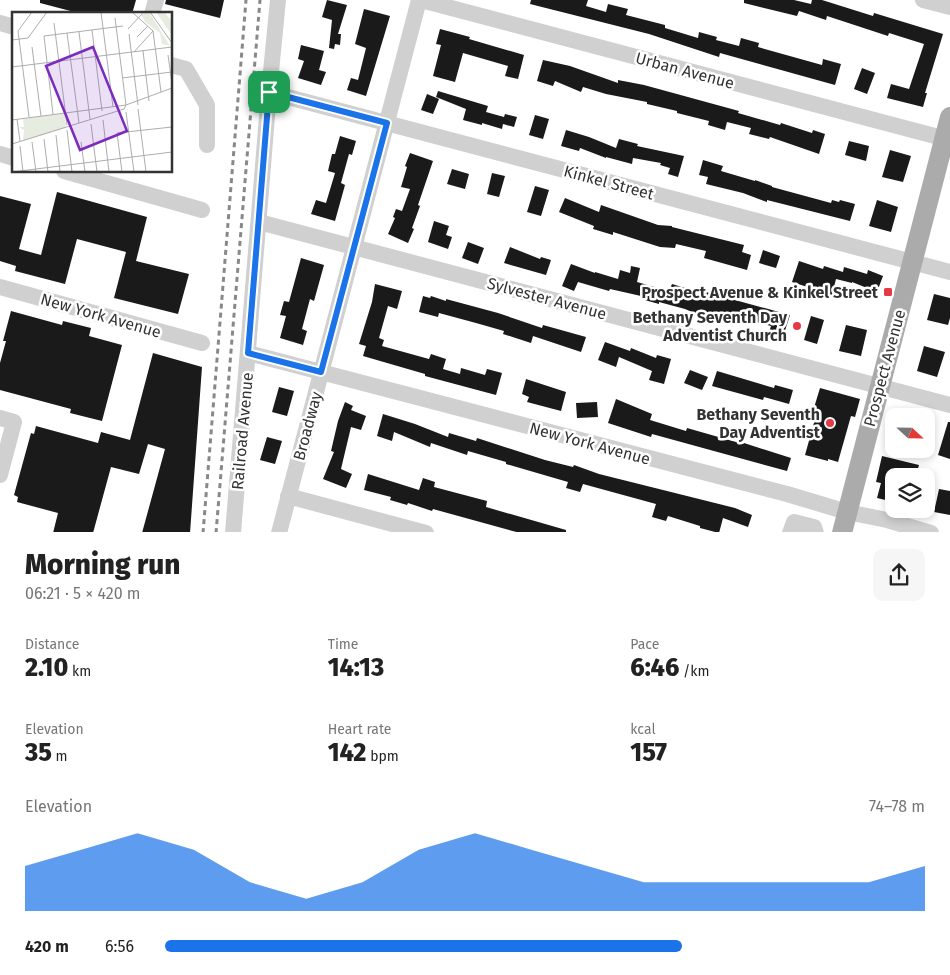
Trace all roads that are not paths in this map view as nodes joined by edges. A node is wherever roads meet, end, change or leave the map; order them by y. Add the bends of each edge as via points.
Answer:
1 (278, 0) edge
2 (420, 0) edge
3 (923, 0) edge
4 (950, 7) edge
5 (172, 65) edge
6 (269, 92) junction
7 (950, 117) edge
8 (387, 123) junction
9 (947, 139) edge
10 (207, 145) dead end
11 (68, 172) edge
12 (202, 210) dead end
13 (259, 222) junction
14 (354, 247) junction
15 (912, 262) junction
16 (950, 272) edge
17 (0, 287) edge
18 (202, 343) dead end
19 (248, 353) junction
20 (321, 372) junction
21 (880, 387) junction
22 (950, 406) edge
23 (7, 420) edge
24 (0, 475) edge
25 (288, 496) junction
26 (847, 512) junction
27 (233, 532) edge
28 (279, 532) edge
29 (426, 532) edge
30 (790, 532) edge
31 (816, 532) edge
32 (842, 532) edge
33 (931, 532) edge

1 - 6 street, Railroad Avenue
2 - 8 street, Broadway
2 - 9 street, Urban Avenue
3 - 4 street
5 - 10 street via 186,69 207,105
6 - 8 street, Kinkel Street
6 - 13 street, Railroad Avenue
7 - 9 main road, Prospect Avenue
8 - 14 street, Broadway
8 - 15 street, Kinkel Street
9 - 15 main road, Prospect Avenue
11 - 12 street
13 - 14 street, Sylvester Avenue
13 - 19 street, Railroad Avenue
14 - 20 street, Broadway
14 - 21 street, Sylvester Avenue
15 - 16 street, Kinkel Street
15 - 21 main road, Prospect Avenue
17 - 18 street, New York Avenue
19 - 20 street, New York Avenue
19 - 27 street, Railroad Avenue
20 - 25 street, Broadway
20 - 26 street, New York Avenue
21 - 22 street, Sylvester Avenue
21 - 26 main road, Prospect Avenue
23 - 24 street
25 - 28 street, Broadway
25 - 29 street
26 - 32 main road, Prospect Avenue
26 - 33 street, New York Avenue
30 - 31 street via 794,522 814,527

